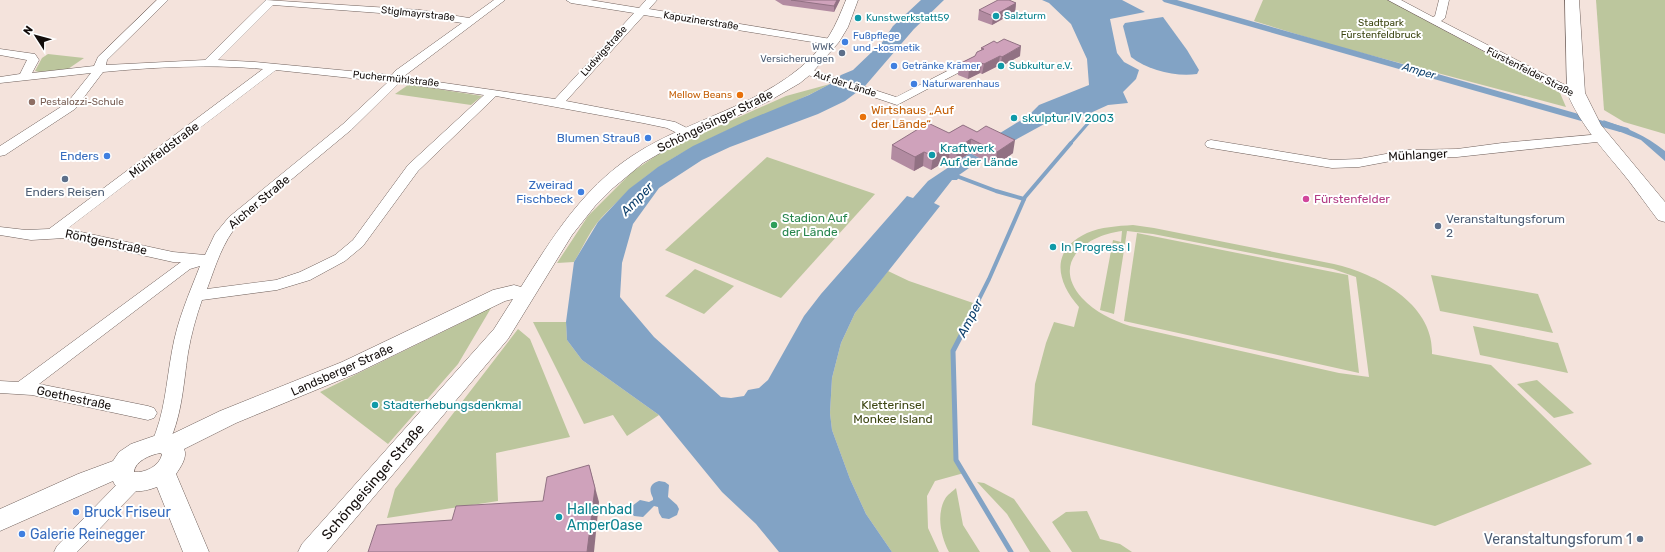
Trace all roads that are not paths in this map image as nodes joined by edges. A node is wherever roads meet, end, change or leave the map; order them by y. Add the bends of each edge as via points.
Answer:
1 (163, 0) edge
2 (500, 0) edge
3 (571, 0) edge
4 (652, 0) edge
5 (852, 0) edge
6 (1393, 0) edge
7 (1444, 0) edge
8 (1572, 0) edge
9 (272, 1) edge
10 (640, 12) junction
11 (1431, 20) junction
12 (470, 21) junction
13 (831, 42) junction
14 (0, 52) edge
15 (208, 63) junction
16 (969, 63) edge
17 (273, 67) junction
18 (99, 69) junction
19 (806, 71) junction
20 (24, 78) junction
21 (396, 78) junction
22 (0, 80) edge
23 (493, 92) junction
24 (1576, 93) junction
25 (558, 103) junction
26 (1593, 127) junction
27 (687, 133) junction
28 (1211, 144) dead end
29 (0, 152) edge
30 (1665, 216) edge
31 (0, 231) edge
32 (54, 232) junction
33 (564, 232) junction
34 (212, 258) junction
35 (514, 292) junction
36 (197, 295) junction
37 (465, 375) junction
38 (23, 387) junction
39 (2, 388) edge
40 (148, 414) dead end
41 (165, 445) junction
42 (163, 472) junction
43 (127, 475) junction
44 (0, 520) edge
45 (64, 552) edge
46 (196, 552) edge
47 (311, 552) edge

1 - 18 street via 102,59
2 - 12 street, Aicher Straße
3 - 10 street, Kapuzinerstraße
4 - 10 street, Ludwigstraße
5 - 13 street, Schöngeisinger Straße via 841,27
6 - 11 street, Fürstenfelder Straße
7 - 11 street via 1440,18
8 - 24 main road
9 - 12 street, Stiglmayrstraße via 426,13
9 - 15 street
10 - 13 street, Kapuzinerstraße
10 - 25 street, Ludwigstraße
11 - 24 street, Fürstenfelder Straße via 1567,91
12 - 21 street, Aicher Straße
13 - 19 street, Schöngeisinger Straße
14 - 20 street via 31,56 33,60
15 - 17 street, Puchermühlstraße
15 - 18 street, Puchermühlstraße
16 - 19 street, Auf der Lände via 897,102
17 - 21 street, Puchermühlstraße
17 - 32 street, Mühlfeldstraße
18 - 20 street, Puchermühlstraße
18 - 29 street via 71,106
19 - 27 street, Schöngeisinger Straße via 782,89
20 - 22 street, Puchermühlstraße
21 - 23 street, Puchermühlstraße
21 - 34 street, Aicher Straße via 371,106 329,144 234,220 222,234
23 - 25 street, Puchermühlstraße
23 - 36 street via 413,168 358,243 340,258 305,276 277,286
24 - 26 main road, Fürstenfelder Straße
25 - 27 street, Puchermühlstraße via 671,125
26 - 28 street, Mühlanger via 1510,146 1457,153 1407,154 1358,163 1332,164
26 - 30 main road, Fürstenfelder Straße
27 - 33 street, Schöngeisinger Straße via 650,152 607,184
31 - 32 street, Röntgenstraße via 26,235 46,235
32 - 34 street, Röntgenstraße via 179,258
33 - 35 street, Schöngeisinger Straße via 529,270
33 - 37 street, Schöngeisinger Straße via 501,334
34 - 36 street, Aicher Straße
34 - 38 street via 185,266
35 - 37 street, Schöngeisinger Straße
35 - 41 street, Landsberger Straße via 500,295 328,377
36 - 41 street, Aicher Straße via 179,354 173,411
37 - 47 street, Schöngeisinger Straße
38 - 39 street, Goethestraße
38 - 40 street, Goethestraße
41 - 42 street via 173,449 174,456
41 - 43 street, Landsberger Straße via 146,447 137,452 126,462
42 - 43 street via 149,479
42 - 46 street
43 - 44 street via 86,481
43 - 45 street

